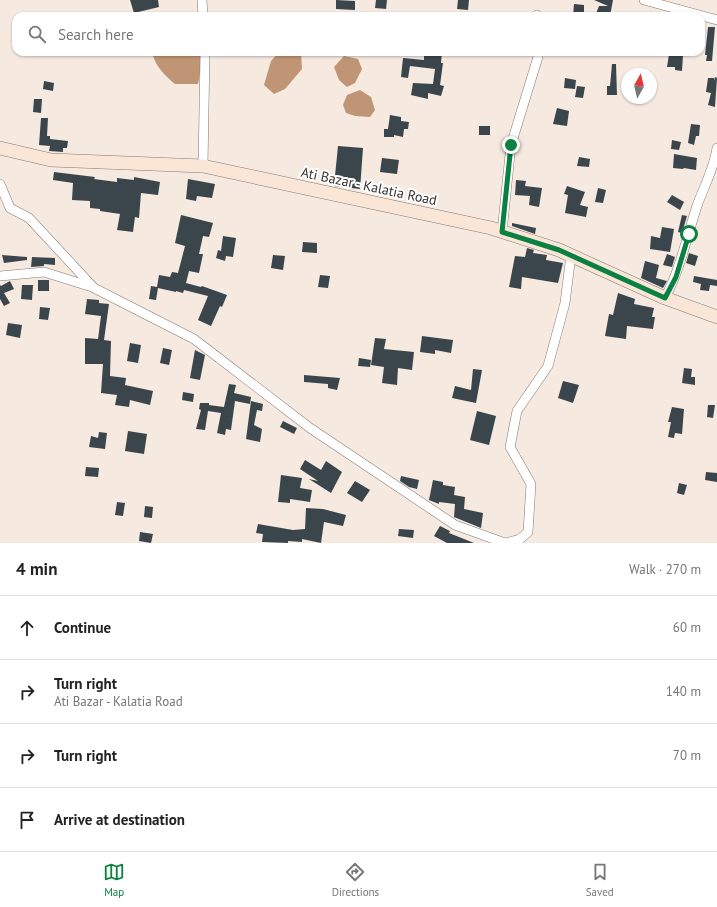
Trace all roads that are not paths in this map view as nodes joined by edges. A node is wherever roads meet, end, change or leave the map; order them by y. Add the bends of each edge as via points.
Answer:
1 (202, 0) edge
2 (644, 0) edge
3 (203, 12) edge
4 (688, 12) edge
5 (705, 17) edge
6 (717, 20) edge
7 (204, 56) edge
8 (538, 56) edge
9 (0, 148) edge
10 (717, 148) edge
11 (203, 166) junction
12 (0, 184) edge
13 (502, 232) junction
14 (571, 256) junction
15 (0, 276) edge
16 (94, 288) junction
17 (665, 298) junction
18 (717, 317) edge
19 (506, 543) edge

1 - 3 street
2 - 4 street
5 - 6 street
7 - 11 street
8 - 13 street via 511,145
9 - 11 main road, Ati Bazar - Kalatia Road via 51,160
10 - 17 street via 715,161 698,204 676,277
11 - 13 main road, Ati Bazar - Kalatia Road
12 - 16 street via 10,208 29,218
13 - 14 main road, Ati Bazar - Kalatia Road
14 - 17 main road, Ati Bazar - Kalatia Road
14 - 19 street via 565,303 548,366 517,411 510,447 531,484 528,532 520,539
15 - 16 street via 44,272
16 - 19 street via 194,339 310,428 455,525
17 - 18 main road, Ati Bazar - Kalatia Road

